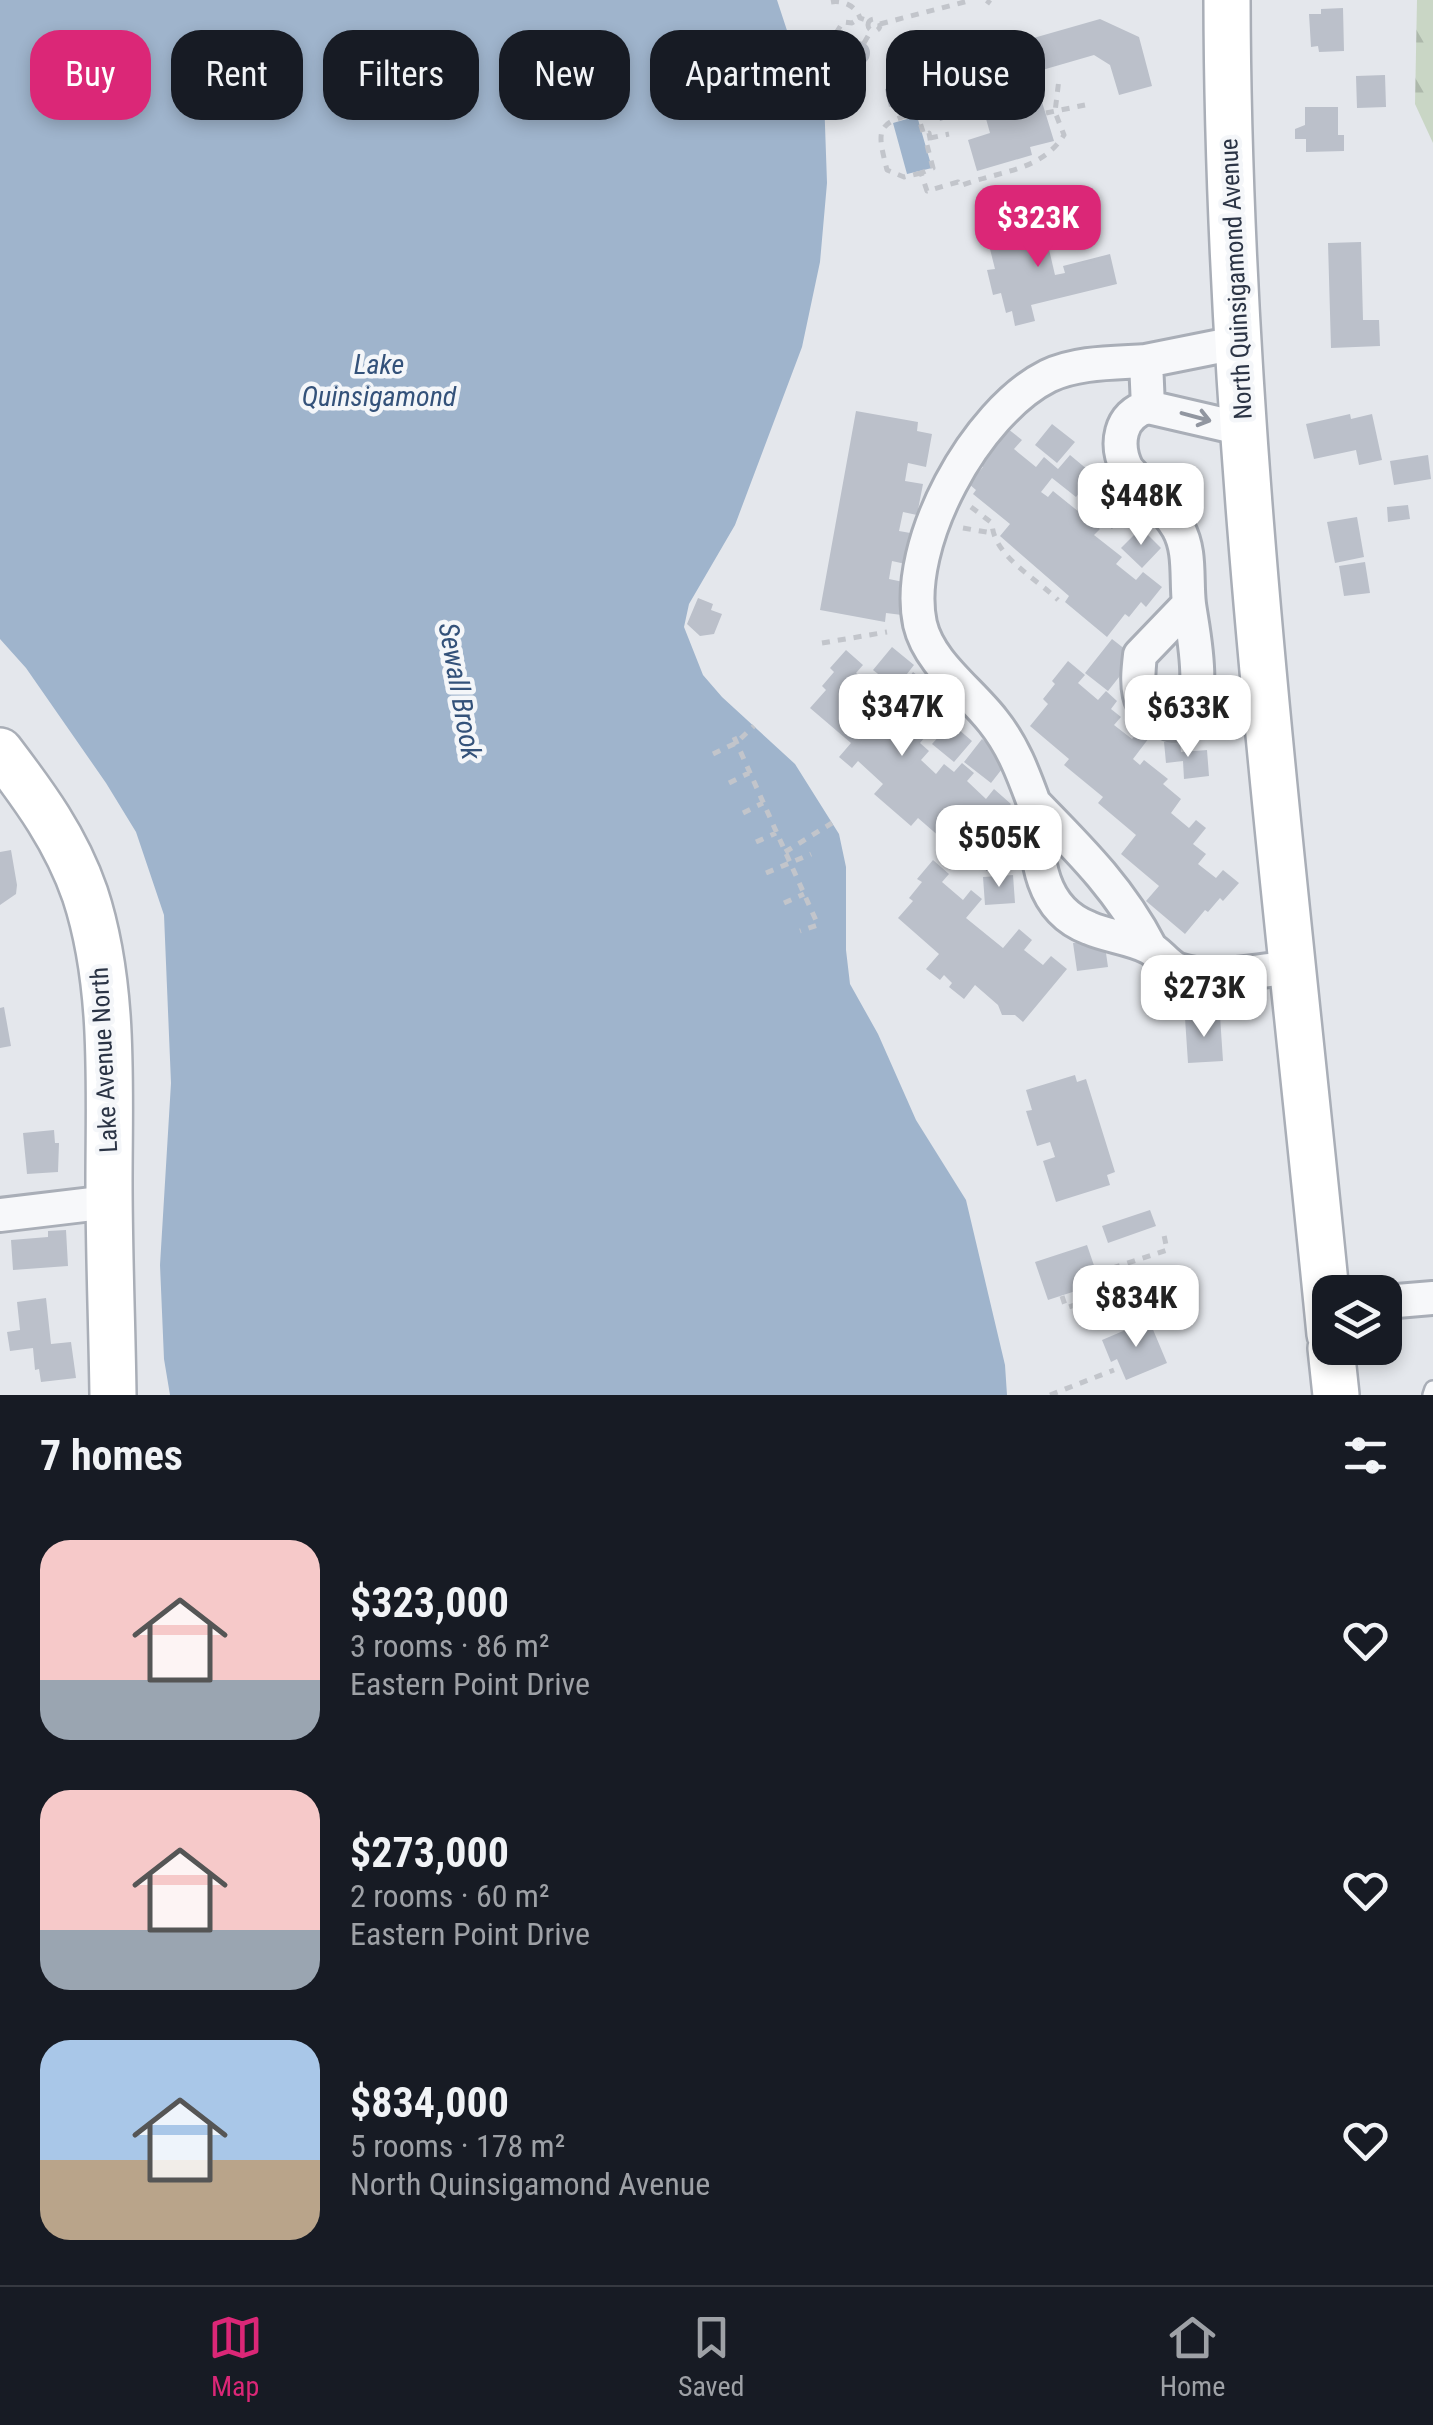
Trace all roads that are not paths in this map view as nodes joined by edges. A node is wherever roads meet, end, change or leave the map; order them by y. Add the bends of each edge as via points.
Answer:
1 (1227, 0) edge
2 (1236, 343) junction
3 (1146, 362) junction
4 (1148, 407) junction
5 (1243, 429) junction
6 (1189, 604) dead end
7 (0, 751) edge
8 (1034, 803) junction
9 (1150, 947) junction
10 (1294, 967) junction
11 (109, 1202) junction
12 (0, 1215) edge
13 (1325, 1275) edge
14 (1433, 1298) edge
15 (1402, 1301) edge
16 (1333, 1365) edge
17 (113, 1395) edge
18 (1336, 1395) edge

1 - 2 main road, North Quinsigamond Avenue
2 - 3 street
2 - 5 main road, North Quinsigamond Avenue
3 - 4 street
3 - 8 street via 1078,366 1024,393 956,474 922,560 920,624 930,650 1001,732
4 -> 5 street
4 - 6 street via 1124,426 1122,458 1179,528
5 - 10 main road, North Quinsigamond Avenue
7 - 11 main road, Lake Avenue North via 57,829 94,927 107,1040
8 - 9 street via 1131,910
8 - 9 street via 1037,857 1058,909 1075,923
9 - 10 street via 1190,972
10 - 13 main road, North Quinsigamond Avenue
11 - 12 street
11 - 17 main road, Lake Avenue North
14 - 15 street
16 - 18 main road, North Quinsigamond Avenue

